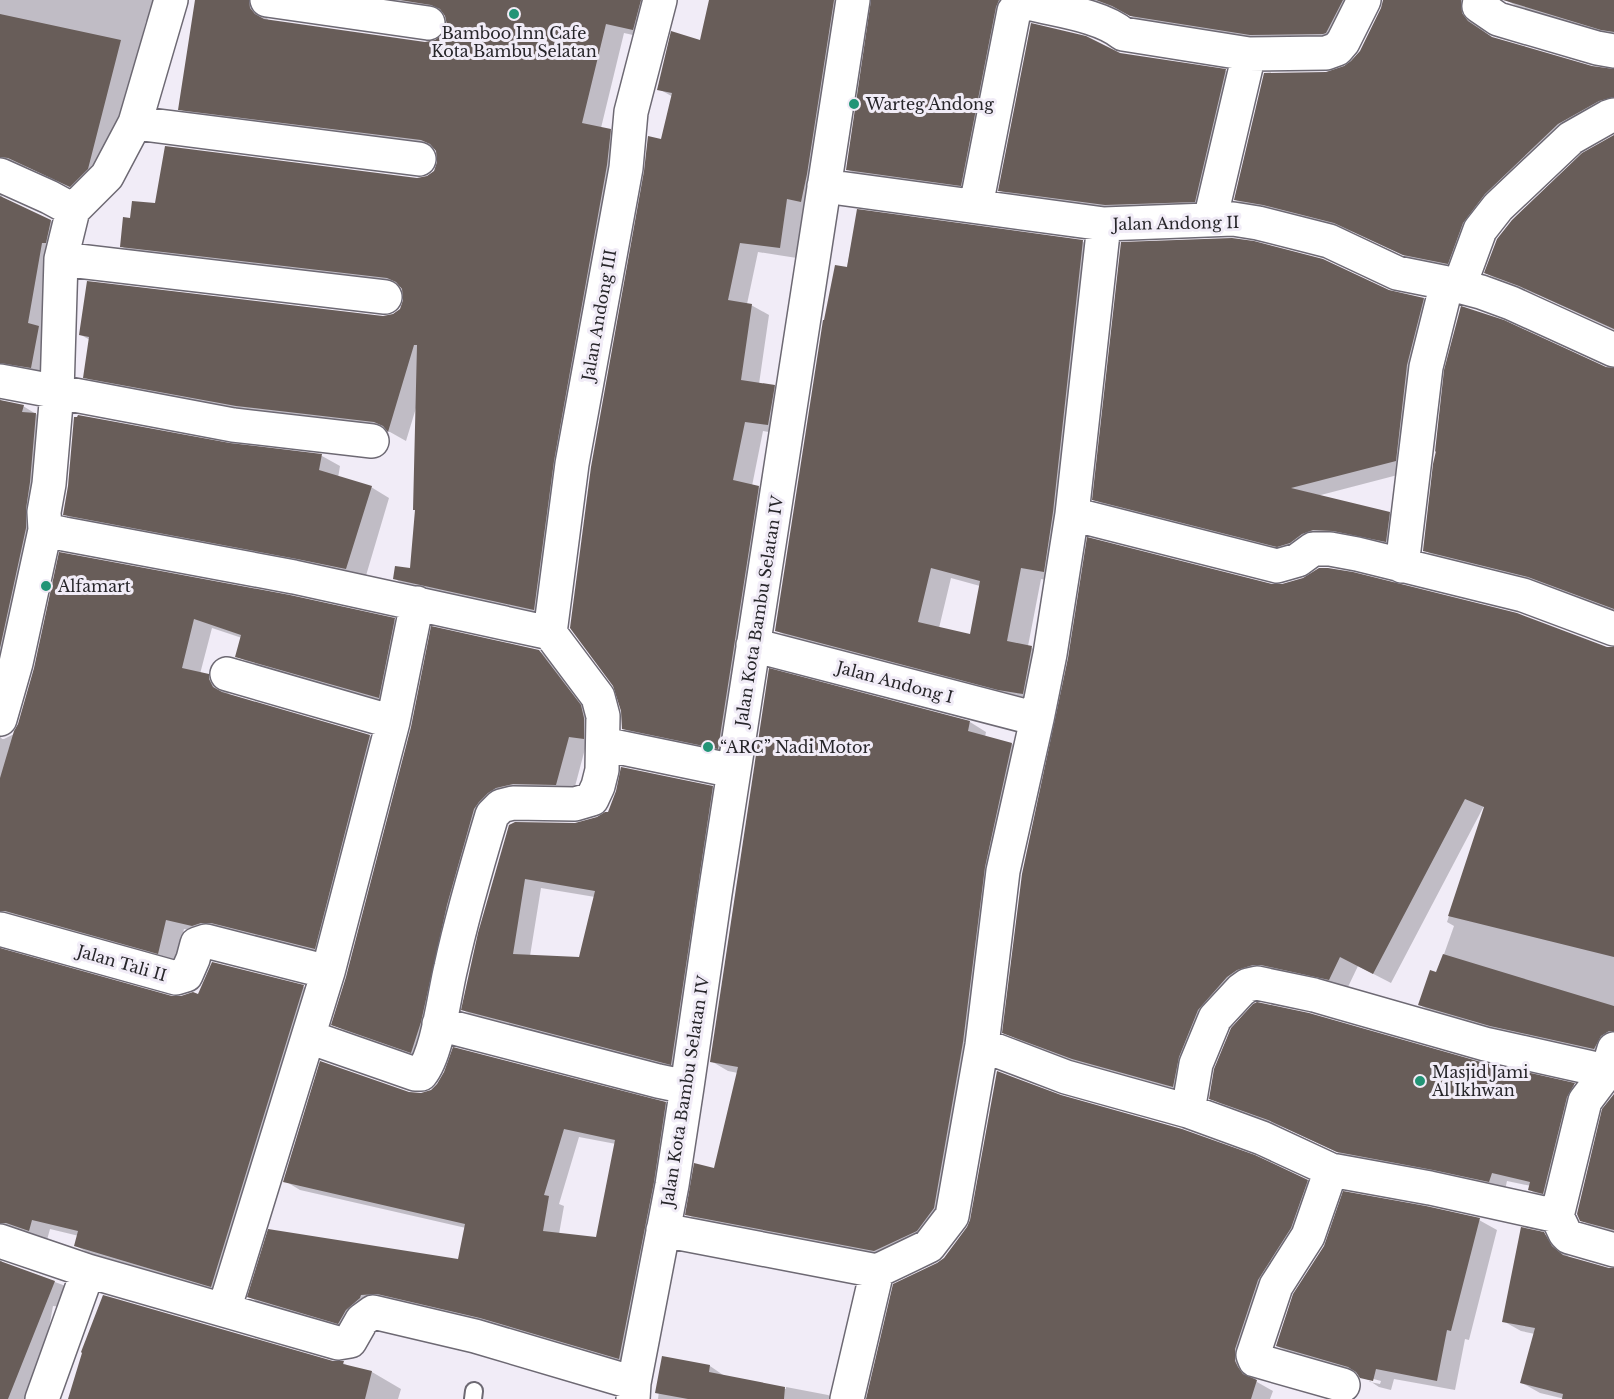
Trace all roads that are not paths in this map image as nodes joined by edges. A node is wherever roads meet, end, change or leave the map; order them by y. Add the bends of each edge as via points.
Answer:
1 (171, 0) edge
2 (267, 0) edge
3 (660, 0) edge
4 (854, 0) edge
5 (1364, 0) edge
6 (1480, 0) edge
7 (428, 23) dead end
8 (1614, 51) edge
9 (1249, 54) junction
10 (1614, 116) edge
11 (135, 123) junction
12 (419, 159) dead end
13 (0, 175) edge
14 (824, 186) junction
15 (976, 206) junction
16 (73, 210) junction
17 (1210, 220) junction
18 (1104, 224) junction
19 (61, 259) junction
20 (1453, 285) junction
21 (385, 297) dead end
22 (1614, 350) edge
23 (0, 381) edge
24 (57, 392) junction
25 (372, 441) dead end
26 (1072, 514) junction
27 (51, 530) junction
28 (1402, 566) junction
29 (417, 603) junction
30 (1614, 628) edge
31 (550, 633) junction
32 (753, 645) junction
33 (227, 674) dead end
34 (0, 719) edge
35 (1037, 719) junction
36 (393, 722) junction
37 (603, 744) junction
38 (734, 771) junction
39 (0, 929) edge
40 (328, 972) junction
41 (439, 1024) junction
42 (309, 1037) junction
43 (982, 1045) junction
44 (1612, 1064) edge
45 (687, 1087) junction
46 (1188, 1111) junction
47 (1331, 1170) junction
48 (1557, 1216) junction
49 (663, 1230) junction
50 (0, 1241) edge
51 (1614, 1250) edge
52 (88, 1271) junction
53 (876, 1271) junction
54 (224, 1310) junction
55 (1343, 1385) dead end
56 (634, 1391) edge
57 (42, 1399) edge
58 (847, 1399) edge

1 - 11 street
2 - 7 street
3 - 31 street, Jalan Andong III via 631,112 626,168 572,464
4 - 14 street, Jalan Kota Bambu Selatan IV
5 - 9 street via 1337,49 1326,53
6 - 8 street via 1479,6 1498,19
9 - 15 street via 1123,34 1101,21 1021,4 1014,12
9 - 17 street
10 - 20 street via 1571,138 1498,207 1480,230
11 - 12 street
11 - 16 street via 107,177
13 - 16 street
14 - 15 street, Jalan Andong II
14 - 32 street, Jalan Kota Bambu Selatan IV
15 - 18 street, Jalan Andong II
16 - 19 street
17 - 18 street, Jalan Andong II
17 - 20 street, Jalan Andong II via 1233,219 1329,241 1397,273
18 - 26 street
19 - 21 street
19 - 24 street
20 - 22 street, Jalan Andong II via 1511,303
20 - 28 street via 1426,366
23 - 24 street
24 - 25 street via 233,425
24 - 27 street via 44,512
26 - 28 street via 1277,566 1298,561 1313,549 1330,549
26 - 35 street
27 - 29 street
27 - 34 street
28 - 30 street via 1522,594
29 - 31 street
29 - 36 street
31 - 37 street via 598,696
32 - 35 street, Jalan Andong I
32 - 38 street, Jalan Kota Bambu Selatan IV
33 - 36 street
35 - 43 street via 1003,871
36 - 40 street
37 - 38 street
37 - 41 street via 602,770 592,799 575,804 513,804 501,806 492,815 467,899
38 - 45 street, Jalan Kota Bambu Selatan IV
39 - 40 street, Jalan Tali II via 176,978 186,975 197,944 206,940
40 - 42 street
41 - 42 street via 428,1066 421,1074
41 - 45 street
42 - 54 street
43 - 46 street via 1066,1077
43 - 53 street via 952,1216 929,1246
44 - 46 street via 1485,1044 1314,995 1257,983 1241,990 1215,1018 1196,1064
44 - 48 street via 1585,1101
45 - 49 street, Jalan Kota Bambu Selatan IV
46 - 47 street via 1262,1138
47 - 48 street
47 - 55 street via 1308,1236 1276,1286 1253,1355 1255,1360
48 - 51 street via 1569,1237
49 - 53 street
49 - 56 street, Jalan Kota Bambu Selatan IV
50 - 52 street
52 - 54 street
52 - 57 street
53 - 58 street
54 - 56 street via 338,1343 350,1341 362,1320 373,1312 475,1336

